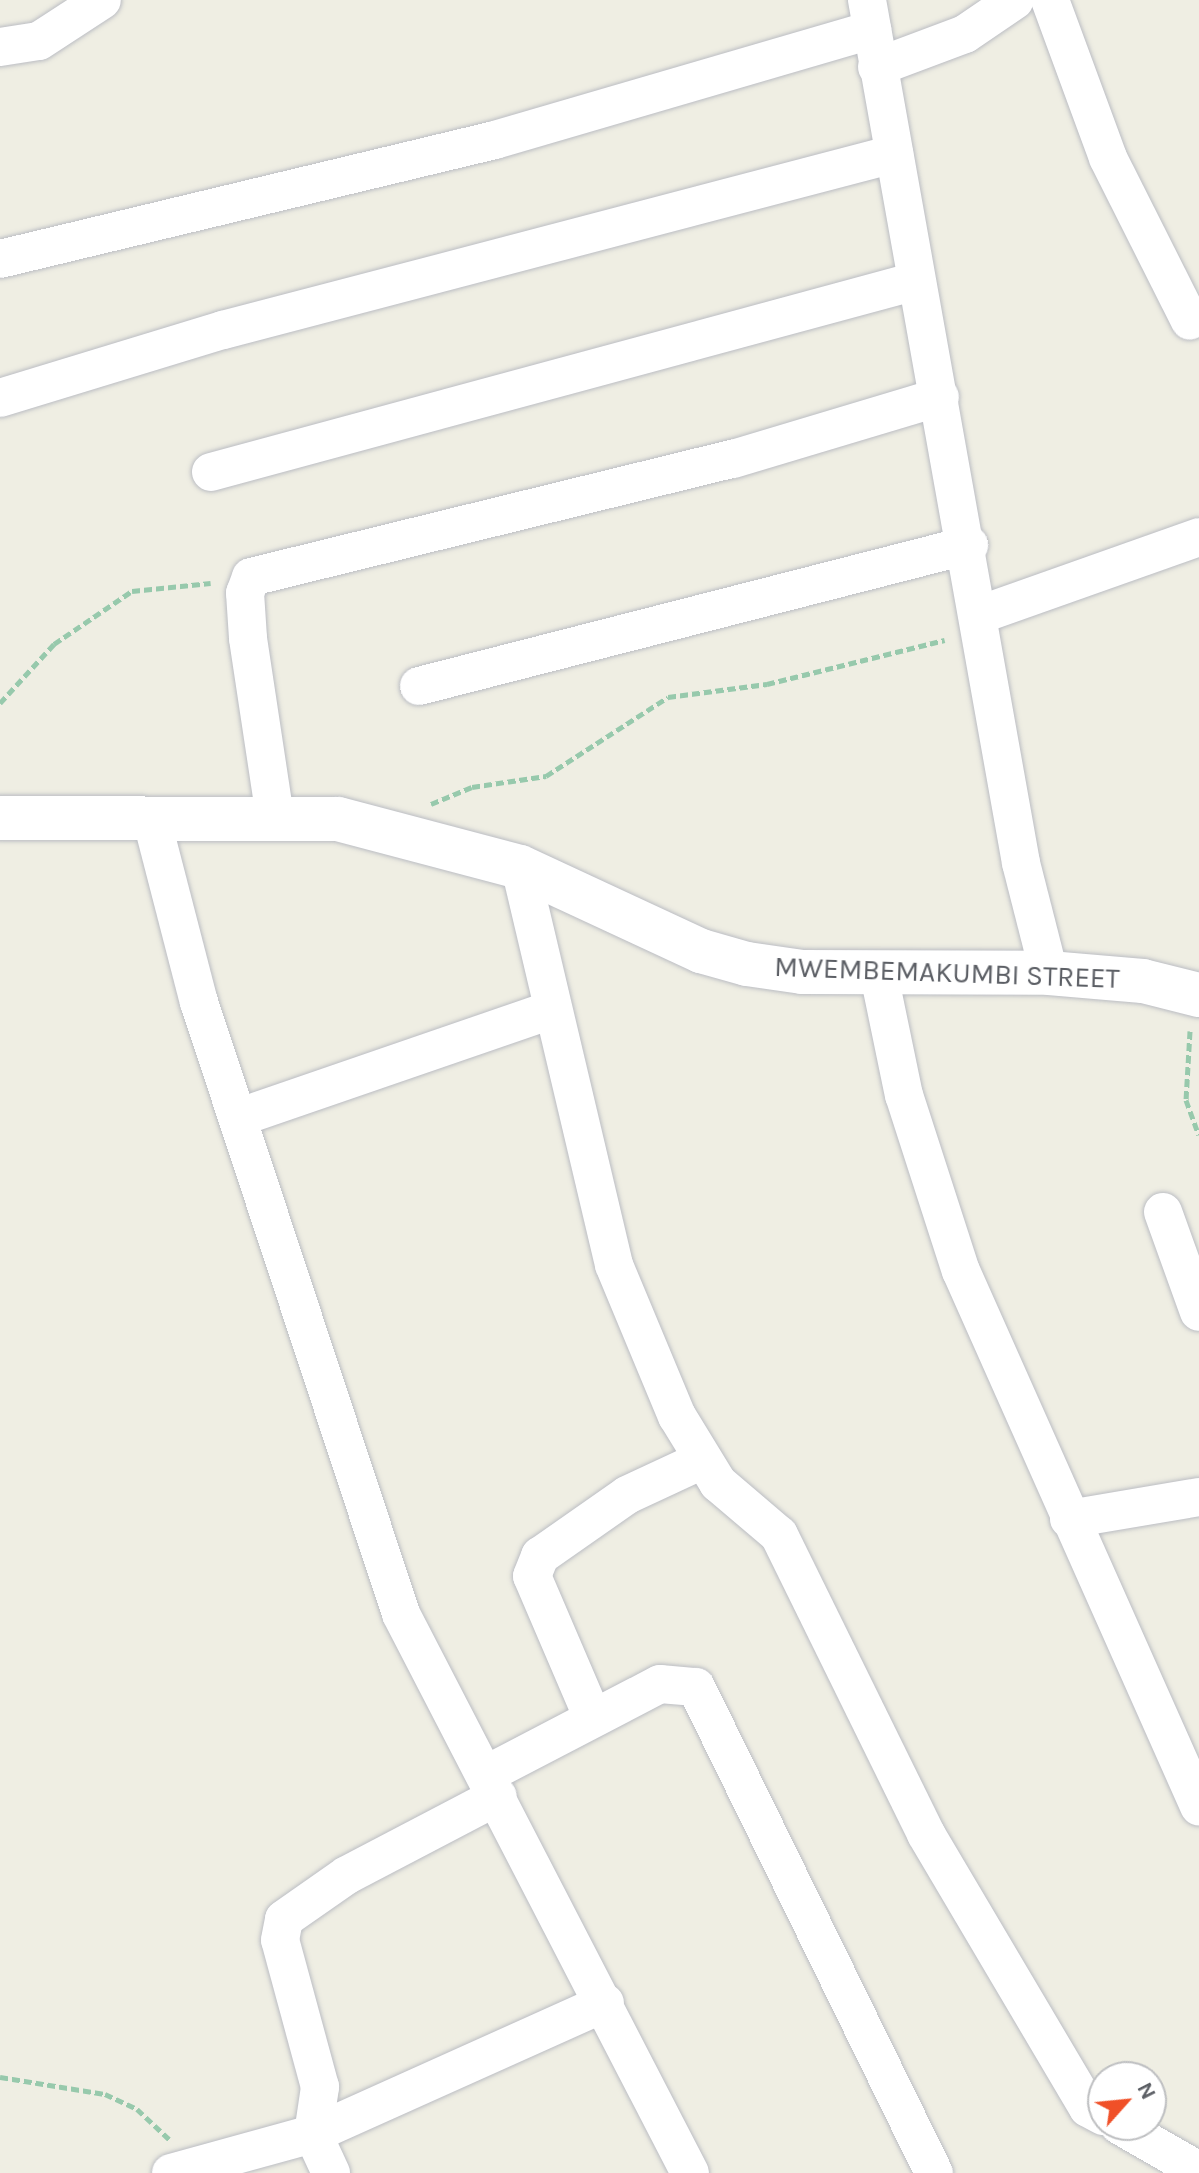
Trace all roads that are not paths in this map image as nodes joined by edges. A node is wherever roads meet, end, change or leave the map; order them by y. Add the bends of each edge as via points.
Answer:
1 (102, 0) edge
2 (1015, 0) edge
3 (1050, 0) edge
4 (870, 15) edge
5 (0, 47) edge
6 (877, 67) junction
7 (894, 154) junction
8 (0, 259) edge
9 (916, 281) junction
10 (1190, 321) dead end
11 (940, 397) junction
12 (0, 398) edge
13 (211, 472) dead end
14 (1199, 537) edge
15 (969, 545) junction
16 (981, 624) junction
17 (419, 686) dead end
18 (151, 817) junction
19 (275, 817) junction
20 (0, 818) edge
21 (520, 867) junction
22 (878, 970) junction
23 (1049, 973) junction
24 (1197, 995) edge
25 (551, 1010) junction
26 (240, 1117) junction
27 (1163, 1212) dead end
28 (1199, 1312) edge
29 (702, 1460) junction
30 (1199, 1497) edge
31 (1069, 1519) junction
32 (592, 1716) junction
33 (493, 1785) junction
34 (1199, 1806) edge
35 (605, 2003) junction
36 (1087, 2106) edge
37 (313, 2134) junction
38 (1147, 2141) edge
39 (187, 2170) edge
40 (1199, 2171) edge
41 (331, 2173) edge
42 (690, 2173) edge
43 (934, 2173) edge

1 - 5 street via 53,35
2 - 6 street via 965,34
3 - 10 street via 1108,158
4 - 6 street
4 - 8 street via 495,140
6 - 7 street
7 - 9 street
7 - 12 street via 291,312
9 - 11 street
9 - 13 street
11 - 15 street
11 - 19 street via 733,459 251,577 245,593 248,638
14 - 16 street
15 - 16 street
15 - 17 street
16 - 23 street via 1021,863
18 - 19 street, MWEMBEMAKUMBI STREET
18 - 20 street, MWEMBEMAKUMBI STREET
18 - 26 street via 199,1002
19 - 21 street, MWEMBEMAKUMBI STREET via 420,835
21 - 22 street, MWEMBEMAKUMBI STREET via 701,951 802,972
21 - 25 street
22 - 23 street, MWEMBEMAKUMBI STREET
22 - 31 street via 927,1179
23 - 24 street, MWEMBEMAKUMBI STREET
25 - 26 street
25 - 29 street via 614,1265
26 - 33 street via 369,1532 401,1614
27 - 28 street
29 - 32 street via 627,1495 540,1556 532,1576
29 - 36 street via 779,1535 926,1834
30 - 31 street
31 - 34 street
32 - 33 street
32 - 43 street via 660,1684 696,1687
33 - 35 street
33 - 37 street via 284,1919 280,1940 320,2087
35 - 37 street
35 - 42 street
37 - 39 street
37 - 41 street
38 - 40 street

